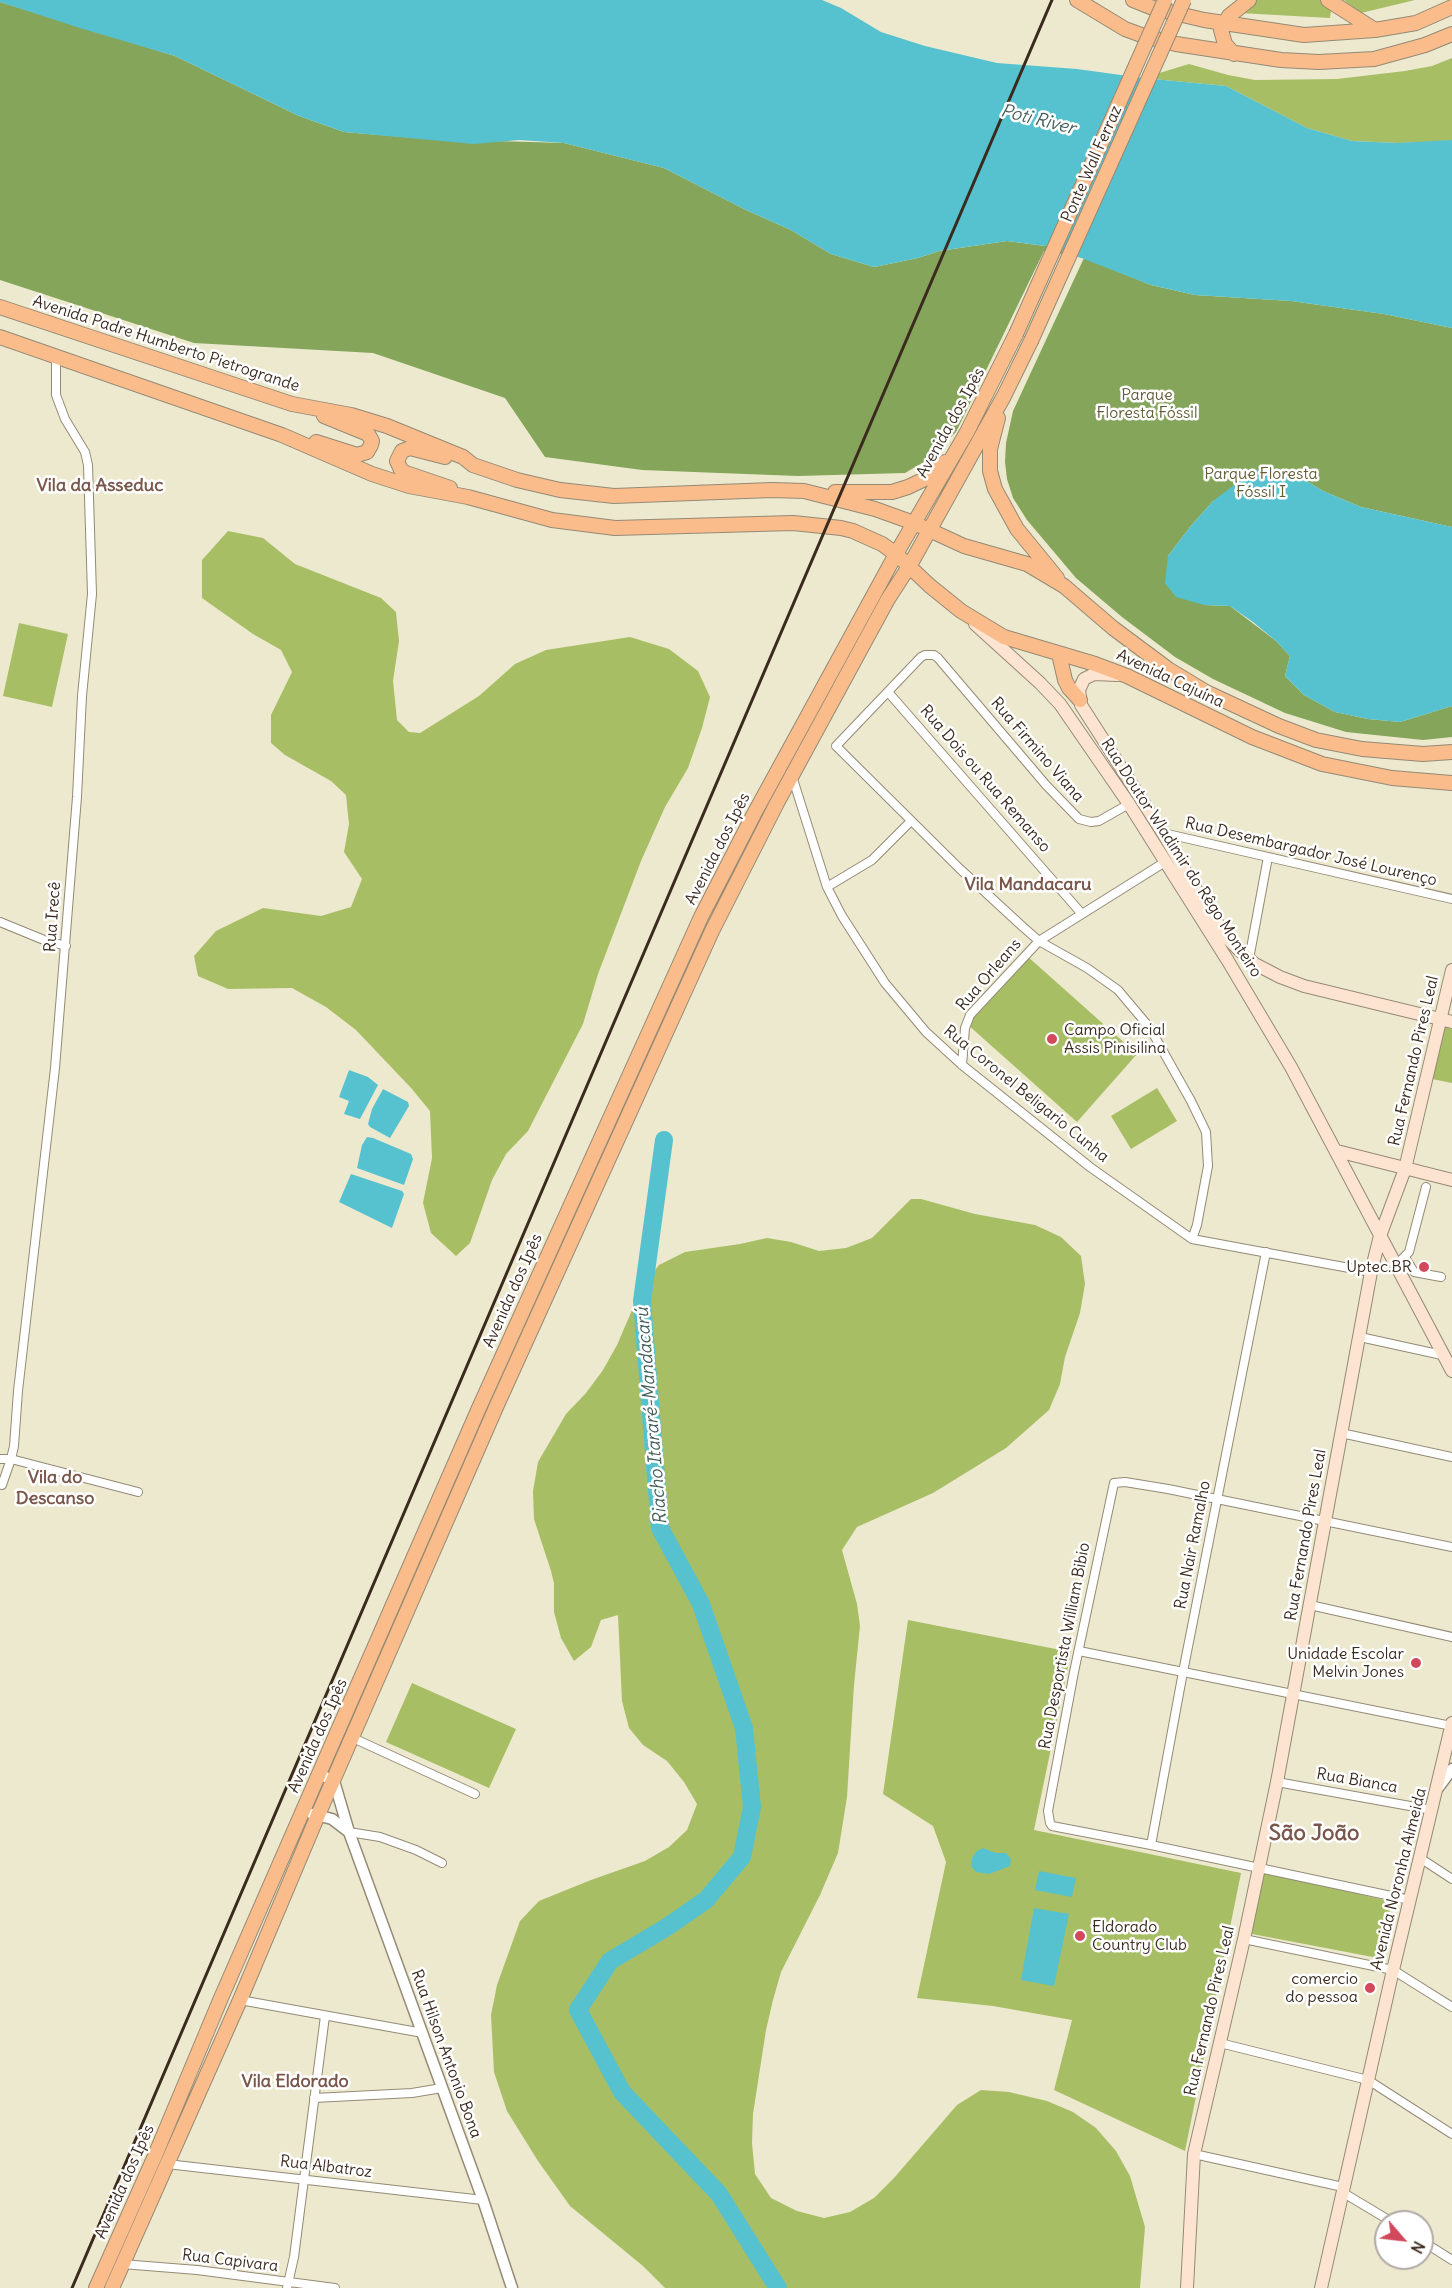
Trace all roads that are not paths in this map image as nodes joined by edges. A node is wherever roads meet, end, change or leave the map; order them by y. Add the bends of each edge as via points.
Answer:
1 (1077, 0) edge
2 (1133, 0) edge
3 (1164, 0) edge
4 (1184, 0) edge
5 (1249, 0) edge
6 (1328, 0) edge
7 (1452, 7) edge
8 (1223, 23) junction
9 (1375, 30) junction
10 (1452, 34) edge
11 (1234, 54) junction
12 (0, 306) edge
13 (1016, 334) joint
14 (0, 337) edge
15 (1031, 341) joint
16 (57, 356) junction
17 (1004, 396) junction
18 (292, 404) junction
19 (282, 435) junction
20 (954, 455) junction
21 (473, 465) junction
22 (804, 491) junction
23 (468, 497) junction
24 (914, 523) junction
25 (929, 530) junction
26 (896, 554) junction
27 (910, 565) junction
28 (1064, 586) junction
29 (961, 611) junction
30 (1059, 654) junction
31 (1127, 676) junction
32 (888, 692) junction
33 (1080, 700) junction
34 (1452, 752) edge
35 (792, 776) junction
36 (1452, 783) edge
37 (1128, 795) junction
38 (911, 820) junction
39 (1163, 833) junction
40 (1268, 857) junction
41 (1165, 862) junction
42 (827, 886) junction
43 (1452, 899) edge
44 (1082, 914) junction
45 (0, 922) edge
46 (1039, 941) junction
47 (66, 946) junction
48 (1249, 959) junction
49 (1452, 970) edge
50 (1446, 1021) edge
51 (962, 1065) junction
52 (614, 1108) junction
53 (628, 1113) junction
54 (601, 1136) junction
55 (615, 1143) junction
56 (1337, 1151) junction
57 (1405, 1169) junction
58 (1452, 1180) edge
59 (1426, 1187) dead end
60 (1380, 1236) junction
61 (1192, 1239) junction
62 (1266, 1252) junction
63 (1405, 1257) junction
64 (1395, 1266) junction
65 (1371, 1272) junction
66 (1441, 1277) dead end
67 (1360, 1337) junction
68 (1442, 1355) junction
69 (500, 1362) junction
70 (514, 1368) junction
71 (1452, 1371) edge
72 (484, 1396) junction
73 (497, 1405) junction
74 (1341, 1433) junction
75 (1452, 1457) edge
76 (0, 1459) edge
77 (11, 1460) junction
78 (2, 1485) dead end
79 (138, 1492) dead end
80 (1217, 1499) junction
81 (1324, 1522) junction
82 (1452, 1547) edge
83 (1310, 1605) junction
84 (1452, 1637) edge
85 (1079, 1651) junction
86 (1183, 1672) junction
87 (1294, 1694) junction
88 (1452, 1725) edge
89 (353, 1738) junction
90 (1452, 1769) edge
91 (319, 1774) junction
92 (334, 1781) junction
93 (1277, 1782) junction
94 (1438, 1788) junction
95 (476, 1794) dead end
96 (304, 1809) junction
97 (1432, 1810) junction
98 (318, 1815) junction
99 (349, 1832) junction
100 (1151, 1845) junction
101 (1420, 1858) junction
102 (442, 1863) dead end
103 (1259, 1868) junction
104 (1452, 1879) edge
105 (1410, 1900) junction
106 (1244, 1939) junction
107 (1393, 1970) junction
108 (240, 2000) junction
109 (1452, 2007) edge
110 (325, 2016) junction
111 (423, 2033) junction
112 (1220, 2043) junction
113 (1368, 2080) junction
114 (442, 2088) junction
115 (314, 2098) junction
116 (1452, 2134) edge
117 (1194, 2154) junction
118 (167, 2164) junction
119 (304, 2180) junction
120 (1343, 2190) junction
121 (483, 2200) junction
122 (1374, 2210) edge
123 (126, 2238) junction
124 (1434, 2249) edge
125 (1452, 2260) edge
126 (122, 2264) junction
127 (288, 2286) edge
128 (96, 2288) edge
129 (112, 2288) edge
130 (335, 2288) edge
131 (512, 2288) edge
132 (1186, 2288) edge
133 (1321, 2288) edge

1 - 11 main road via 1144,36
2 - 8 main road
3 - 13 main road, Ponte Wall Ferraz, bridge
4 - 15 main road, Ponte Wall Ferraz, bridge
5 - 8 main road
6 - 9 main road
7 - 9 main road via 1416,23
8 - 9 main road via 1304,35
8 - 11 main road via 1222,37
10 - 11 main road via 1374,59 1319,62
12 - 18 main road, Avenida Padre Humberto Pietrogrande
13 - 20 main road, Avenida dos Ipês
14 - 16 main road
15 - 17 main road, Avenida dos Ipês
16 - 19 main road
16 - 47 street, Rua Irecê via 56,395 88,465 92,560
17 - 25 main road, Avenida dos Ipês
17 - 28 main road via 990,449 995,489 1017,529
18 - 19 main road via 364,431 371,444 367,452 357,455
18 - 21 main road, Avenida Padre Humberto Pietrogrande via 387,426 463,457
19 - 23 main road via 372,474 409,486
20 - 22 main road via 929,477 892,492
20 - 24 main road, Avenida dos Ipês
21 - 22 main road, Avenida Padre Humberto Pietrogrande via 517,480 592,495
21 - 23 main road via 410,448 402,451 397,460 406,473
22 - 24 main road, Avenida Padre Humberto Pietrogrande
23 - 26 main road via 552,520 615,528 793,523 841,528 866,536
24 - 25 main road, Avenida Cajuína
24 - 26 main road, Avenida dos Ipês
24 - 27 main road
25 - 27 main road, Avenida dos Ipês
25 - 28 main road, Avenida Cajuína via 964,546 1027,564
26 - 27 main road, Avenida Cajuína
26 - 52 main road, Avenida dos Ipês via 724,872
27 - 29 main road, Avenida Cajuína
27 - 35 main road, Avenida dos Ipês
28 - 34 main road, Avenida Cajuína via 1167,669 1260,718 1343,746 1423,754
29 - 30 main road, Avenida Cajuína via 1004,637
29 - 37 main road, Rua Doutor Wladimir do Rêgo Monteiro via 1060,704
30 - 31 main road, Avenida Cajuína
30 - 33 main road via 1065,680
31 - 33 main road via 1089,676 1080,685
31 - 36 main road, Avenida Cajuína via 1252,737 1322,764 1392,778
32 - 37 street, Rua Firmino Viana via 921,657 938,657 1079,819 1099,821
32 - 38 street via 836,746
32 - 44 street, Rua Dois ou Rua Remanso
33 - 37 main road
35 - 42 street, Rua Coronel Beligario Cunha
35 - 53 main road, Avenida dos Ipês via 712,931
37 - 39 main road
37 - 41 main road, Rua Doutor Wladimir do Rêgo Monteiro
38 - 42 street via 872,860
38 - 46 street
39 - 40 street, Rua Desembargador José Lourenço
39 - 48 main road via 1227,938
40 - 43 street, Rua Desembargador José Lourenço
40 - 48 street
41 - 44 street, Rua Orleans
41 - 56 main road, Rua Doutor Wladimir do Rêgo Monteiro via 1228,961
42 - 51 street, Rua Coronel Beligario Cunha via 885,983 926,1032
44 - 46 street, Rua Orleans
45 - 47 street
46 - 51 street, Rua Orleans via 970,1015
46 - 61 street via 1104,980 1128,1000 1150,1028 1201,1118 1208,1144 1208,1166
47 - 77 street, Rua Irecê
48 - 50 main road via 1304,986
49 - 50 main road, Rua Fernando Pires Leal
50 - 57 main road, Rua Fernando Pires Leal
51 - 61 street, Rua Coronel Beligario Cunha via 1090,1167
52 - 53 main road via 620,1114
52 - 54 main road, Avenida dos Ipês
53 - 55 main road, Avenida dos Ipês
54 - 55 main road via 610,1137
54 - 69 main road, Avenida dos Ipês
55 - 70 main road, Avenida dos Ipês
56 - 57 main road
56 - 60 main road, Rua Doutor Wladimir do Rêgo Monteiro
57 - 58 main road
57 - 60 main road, Rua Fernando Pires Leal
59 - 63 street
60 - 64 main road, Rua Doutor Wladimir do Rêgo Monteiro
60 - 65 main road, Rua Fernando Pires Leal
61 - 62 street
62 - 65 street
62 - 80 street, Rua Nair Ramalho
63 - 64 street
63 - 66 street via 1414,1272
64 - 68 main road, Rua Doutor Wladimir do Rêgo Monteiro
65 - 67 main road, Rua Fernando Pires Leal
67 - 68 street
67 - 74 main road, Rua Fernando Pires Leal
68 - 71 main road, Rua Doutor Wladimir do Rêgo Monteiro
69 - 70 main road via 507,1369
69 - 72 main road, Avenida dos Ipês
70 - 73 main road, Avenida dos Ipês
72 - 73 main road via 494,1393
72 - 91 main road, Avenida dos Ipês
73 - 89 main road, Avenida dos Ipês
74 - 75 street
74 - 81 main road, Rua Fernando Pires Leal
76 - 77 street
77 - 78 street, Rua Irecê
77 - 79 street
80 - 81 street
80 - 85 street, Rua Desportista William Bibio via 1117,1481
80 - 86 street, Rua Nair Ramalho
81 - 82 street
81 - 83 main road, Rua Fernando Pires Leal
83 - 84 street
83 - 87 main road, Rua Fernando Pires Leal
85 - 86 street
85 - 100 street, Rua Desportista William Bibio via 1051,1793 1048,1815 1052,1826
86 - 87 street
86 - 100 street, Rua Nair Ramalho
87 - 88 street
87 - 93 main road, Rua Fernando Pires Leal
88 - 94 main road, Avenida Noronha Almeida
89 - 92 main road, Avenida dos Ipês
89 - 95 street
90 - 94 street
91 - 92 street
91 - 96 main road, Avenida dos Ipês
92 - 98 main road, Avenida dos Ipês
92 - 99 street, Rua Hilson Antonio Bona
93 - 97 street, Rua Bianca
93 - 103 main road, Rua Fernando Pires Leal
94 - 97 main road, Avenida Noronha Almeida
96 - 98 street
96 - 123 main road, Avenida dos Ipês
97 - 101 main road, Avenida Noronha Almeida
98 - 99 street via 332,1819
98 - 108 main road, Avenida dos Ipês
99 - 102 street via 380,1837
99 - 111 street, Rua Hilson Antonio Bona
100 - 103 street
101 - 104 street
101 - 105 main road, Avenida Noronha Almeida
103 - 105 street
103 - 106 main road, Rua Fernando Pires Leal
105 - 107 main road, Avenida Noronha Almeida
106 - 107 street
106 - 112 main road, Rua Fernando Pires Leal
107 - 109 street
107 - 113 main road, Avenida Noronha Almeida
108 - 110 street
108 - 118 main road, Avenida dos Ipês
110 - 111 street
110 - 115 street
111 - 114 street, Rua Hilson Antonio Bona
112 - 113 street
112 - 117 main road, Rua Fernando Pires Leal
113 - 116 street
113 - 120 main road, Avenida Noronha Almeida
114 - 115 street
114 - 121 street, Rua Hilson Antonio Bona
115 - 119 street
117 - 120 street
117 - 132 main road, Rua Fernando Pires Leal
118 - 119 street, Rua Albatroz
118 - 123 main road, Avenida dos Ipês
119 - 121 street, Rua Albatroz
119 - 127 street
120 - 122 street
120 - 133 main road, Avenida Noronha Almeida
121 - 131 street, Rua Hilson Antonio Bona
123 - 126 main road, Avenida dos Ipês
123 - 128 main road, Avenida dos Ipês
124 - 125 street
126 - 127 street, Rua Capivara via 198,2270
126 - 129 main road, Avenida dos Ipês
127 - 130 street, Rua Capivara

